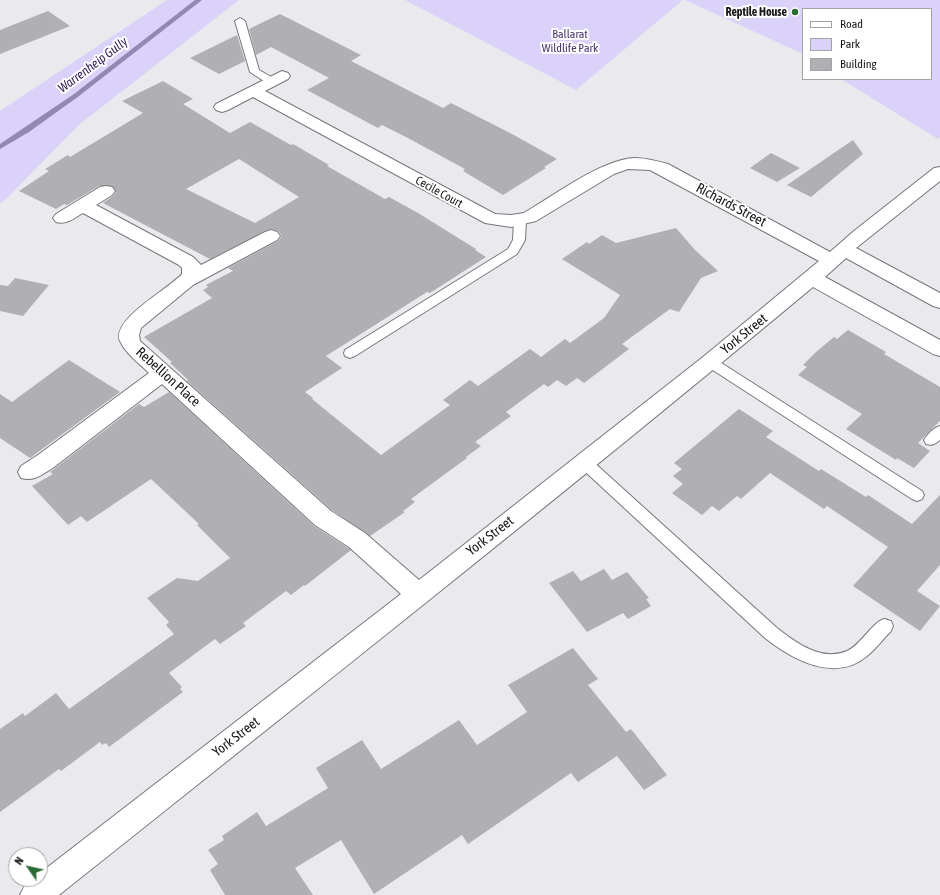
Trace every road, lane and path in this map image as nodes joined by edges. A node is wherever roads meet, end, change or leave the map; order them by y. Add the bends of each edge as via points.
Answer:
1 (240, 21) dead end
2 (277, 78) joint
3 (253, 91) junction
4 (222, 107) dead end
5 (627, 163) joint
6 (940, 172) edge
7 (106, 191) dead end
8 (83, 205) junction
9 (62, 218) dead end
10 (520, 220) junction
11 (271, 236) dead end
12 (837, 254) junction
13 (812, 278) junction
14 (186, 281) junction
15 (940, 301) edge
16 (940, 350) edge
17 (350, 353) dead end
18 (710, 362) junction
19 (163, 373) junction
20 (584, 462) junction
21 (29, 472) dead end
22 (917, 495) dead end
23 (412, 599) junction
24 (885, 626) dead end
25 (35, 895) edge

1 - 2 lane via 255,72
2 - 3 street
3 - 4 street
3 - 10 street, Cecile Court via 483,216 503,221
5 - 10 street, Cecile Court via 603,172 536,214
5 - 12 street, Richards Street via 662,168
6 - 12 street, York Street
7 - 8 street
8 - 9 street
8 - 14 street via 186,261 192,266 192,270
10 - 17 lane via 519,240 514,251
11 - 14 street
12 - 13 street, York Street
12 - 15 street, Richards Street
13 - 16 street
13 - 18 street, York Street
14 - 19 street, Rebellion Place via 140,318 128,332 134,347
18 - 20 street, York Street
18 - 22 lane
19 - 21 street
19 - 23 street, Rebellion Place via 323,518 341,543
20 - 23 street, York Street
20 - 24 lane via 771,633 792,648 814,659 841,661 864,650
23 - 25 street, York Street

